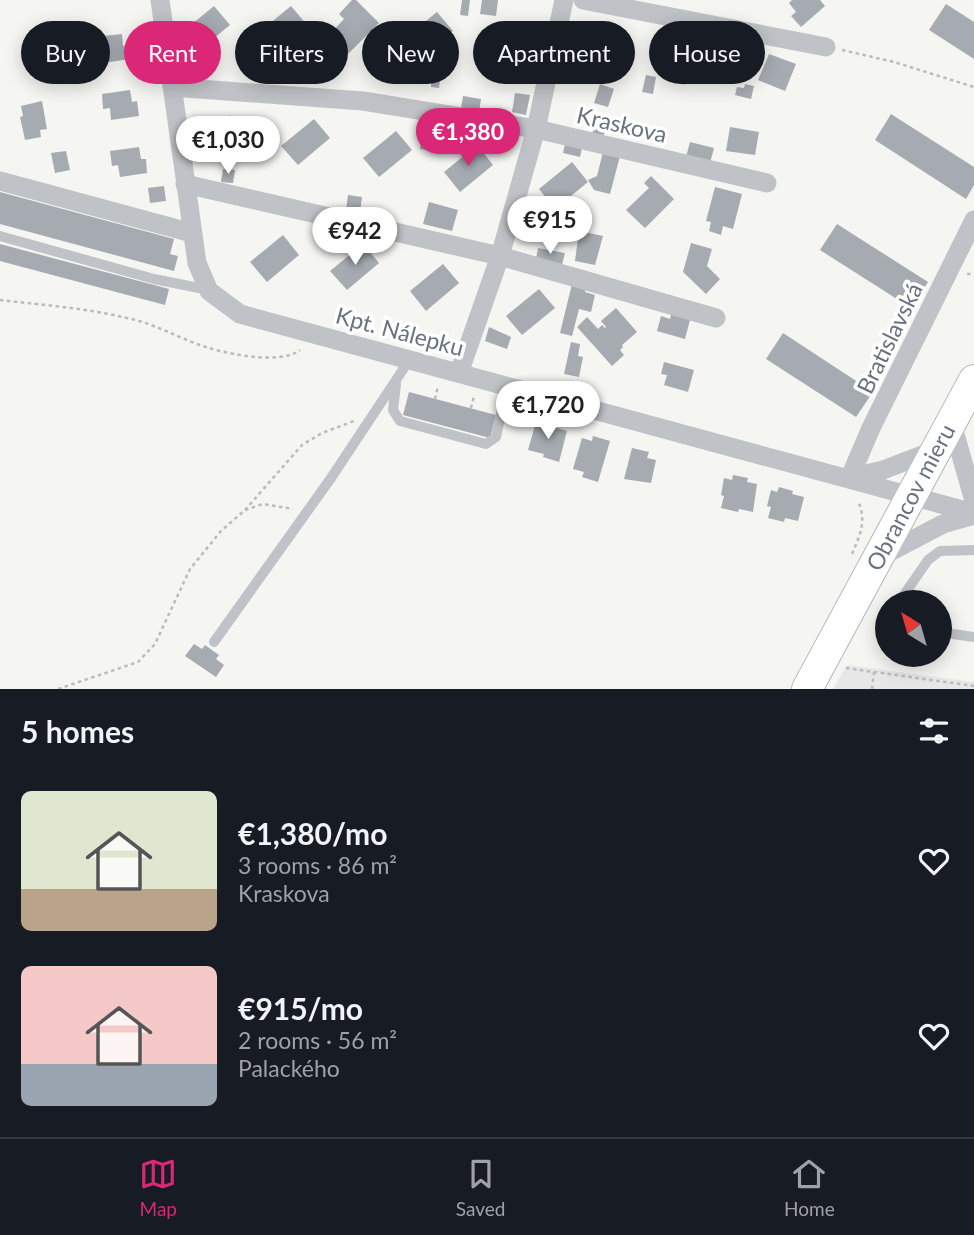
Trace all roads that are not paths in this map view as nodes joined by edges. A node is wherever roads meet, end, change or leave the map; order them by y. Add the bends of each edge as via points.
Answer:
1 (160, 0) edge
2 (564, 0) edge
3 (583, 0) edge
4 (826, 47) road end
5 (172, 87) junction
6 (536, 129) junction
7 (0, 181) edge
8 (767, 183) dead end
9 (185, 184) junction
10 (974, 220) edge
11 (192, 233) junction
12 (0, 236) edge
13 (500, 256) junction
14 (209, 290) junction
15 (716, 318) dead end
16 (411, 359) junction
17 (459, 373) junction
18 (396, 380) junction
19 (974, 380) edge
20 (508, 386) junction
21 (951, 421) junction
22 (935, 450) junction
23 (852, 486) junction
24 (911, 495) junction
25 (974, 501) edge
26 (974, 514) edge
27 (974, 550) edge
28 (862, 561) junction
29 (907, 590) edge
30 (952, 634) edge
31 (974, 637) edge
32 (214, 642) dead end
33 (807, 689) edge

1 - 5 street
2 - 6 street
3 - 4 street
5 - 6 street, Kraskova via 363,101
5 - 9 street
6 - 8 street, Kraskova
6 - 13 street
7 - 11 street
9 - 11 street
9 - 13 street
10 - 23 street, Bratislavská via 866,439
11 - 14 street via 197,263
12 - 14 lane
13 - 15 street
13 - 17 street
14 - 16 street, Kpt. Nálepku via 240,314
16 - 17 street, Kpt. Nálepku
16 - 18 lane
17 - 20 street, Kpt. Nálepku
18 - 20 lane via 393,410 400,421 486,444 496,437
18 - 32 lane
19 - 21 main road, Obrancov mieru
20 - 23 street, Kpt. Nálepku
21 - 22 main road, Obrancov mieru
21 - 25 street
22 - 23 street
22 - 24 main road, Obrancov mieru
23 - 24 street, Kpt. Nálepku
24 - 26 street, Kpt. Nálepku
24 - 28 main road, Obrancov mieru
26 - 28 street
27 - 29 lane via 940,551
28 - 33 main road, Obrancov mieru
30 - 31 lane

